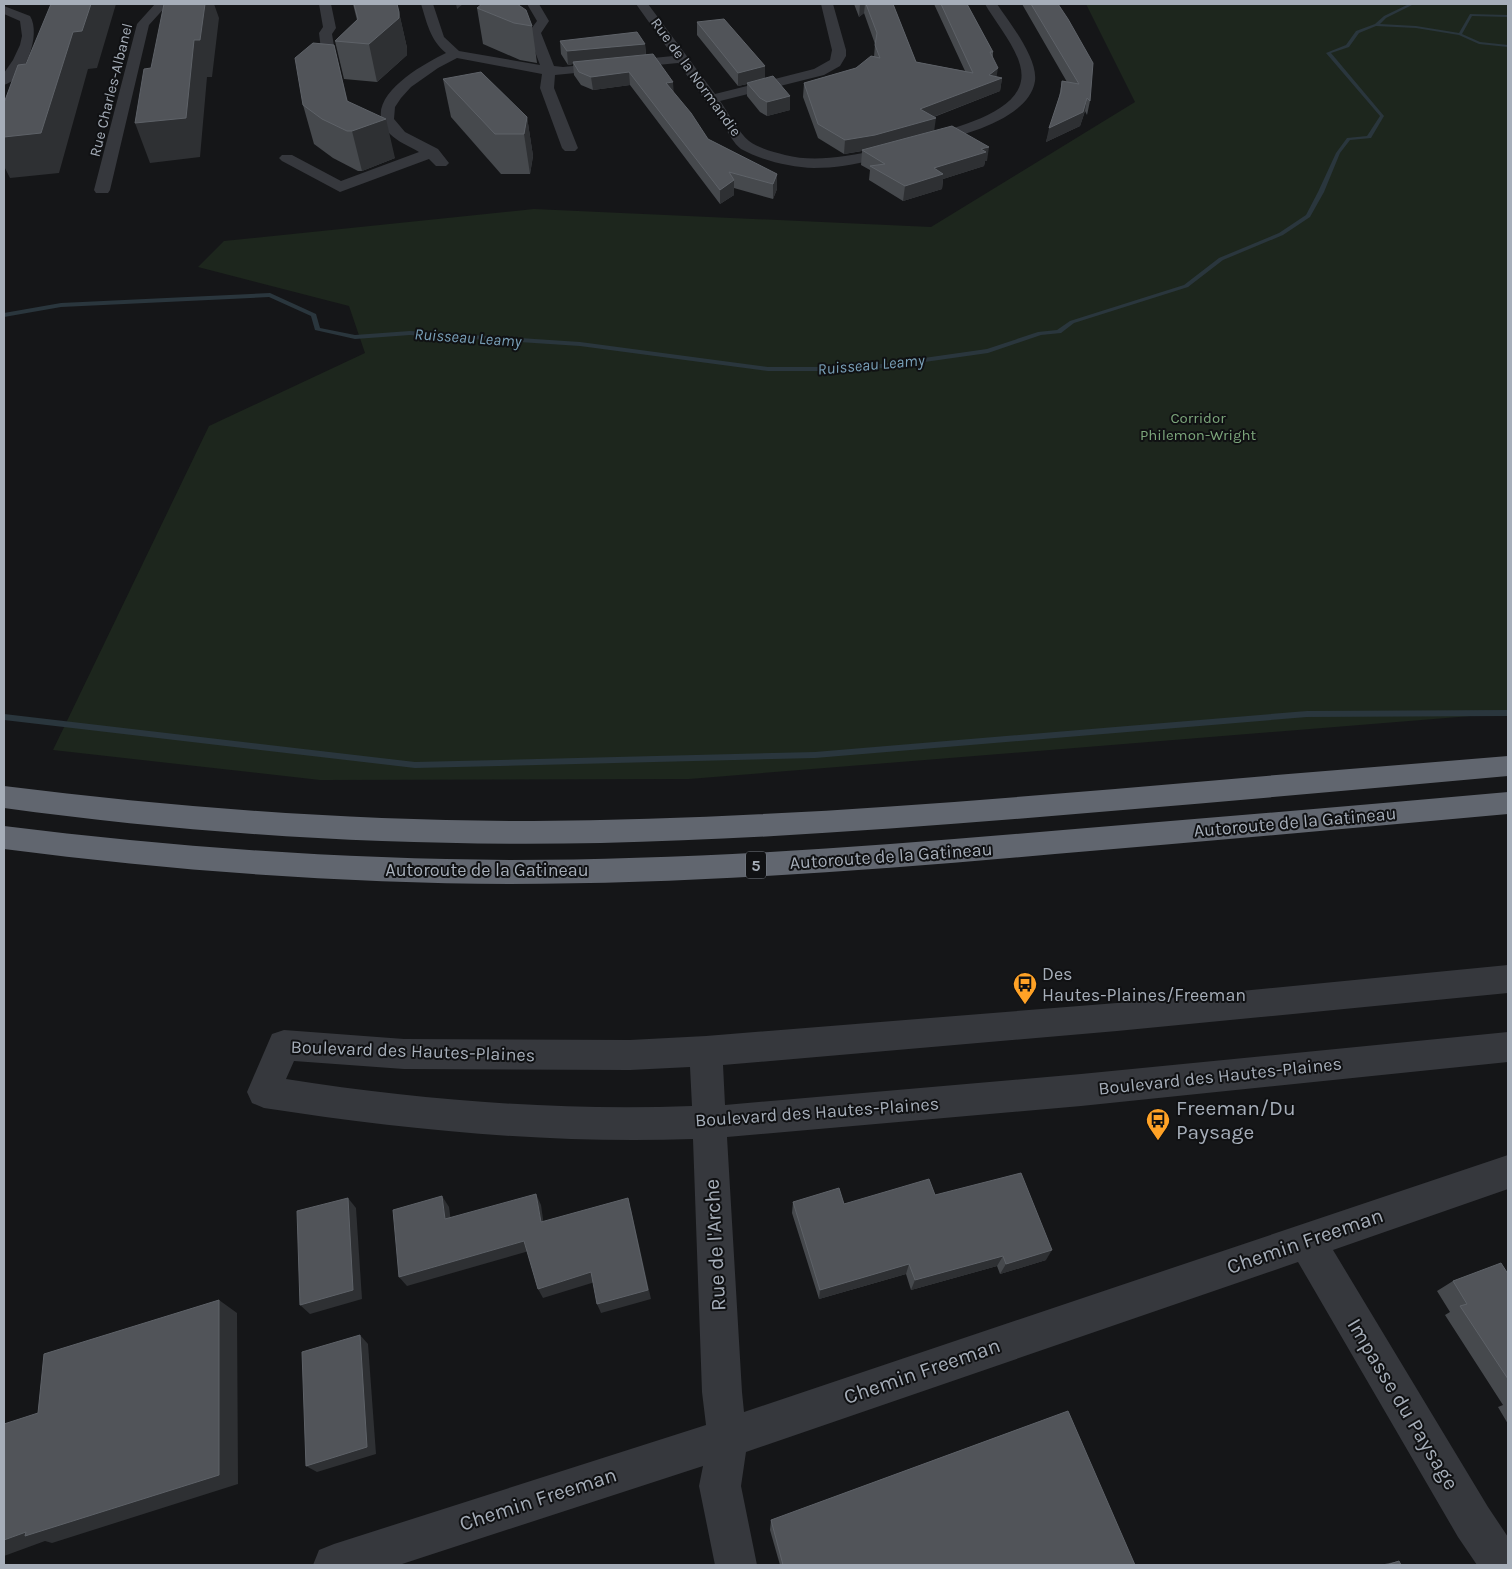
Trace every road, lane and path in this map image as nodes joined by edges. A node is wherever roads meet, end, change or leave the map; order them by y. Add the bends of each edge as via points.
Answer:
1 (162, 4) edge
2 (326, 4) edge
3 (427, 4) edge
4 (533, 4) edge
5 (642, 4) edge
6 (827, 4) edge
7 (991, 4) edge
8 (4, 10) edge
9 (455, 54) junction
10 (329, 58) edge
11 (682, 59) junction
12 (549, 71) junction
13 (4, 81) edge
14 (712, 99) junction
15 (570, 148) dead end
16 (287, 158) dead end
17 (102, 190) dead end
18 (1508, 766) edge
19 (4, 797) edge
20 (1508, 803) edge
21 (4, 838) edge
22 (1508, 979) edge
23 (1508, 1047) edge
24 (706, 1051) junction
25 (709, 1121) junction
26 (1508, 1172) edge
27 (1306, 1240) junction
28 (728, 1438) junction
29 (334, 1565) edge
30 (736, 1565) edge
31 (1502, 1565) edge

1 - 17 street, Rue Charles-Albanel via 142,24
2 - 10 street via 330,28 325,32
3 - 9 street via 438,37
4 - 12 street via 543,21 534,33
5 - 11 street, Rue de la Normandie
6 - 14 street via 839,50 835,63 819,72
7 - 14 street, Rue de la Normandie via 1027,64 1028,80 1026,88 1005,111 965,129 852,161 797,162 765,155 744,144
8 - 13 street via 26,19 28,31 24,53
9 - 12 street
9 - 16 street via 416,75 388,106 387,115 394,130 437,158 340,187
11 - 12 street
11 - 14 street, Rue de la Normandie
12 - 15 street via 547,88
18 - 19 highway, 5 via 897,817 615,831 315,827 162,816
20 - 21 highway, Autoroute de la Gatineau / 5 via 911,855 754,866 626,870 495,872 333,868 159,856
22 - 24 street, Boulevard des Hautes-Plaines via 1107,1018
23 - 25 street, Boulevard des Hautes-Plaines via 1046,1094 782,1118
24 - 25 street, Rue de l'Arche
24 - 25 street, Boulevard des Hautes-Plaines via 620,1055 404,1054 284,1045 264,1092 361,1108 439,1116 620,1124
25 - 28 street, Rue de l'Arche via 722,1392
26 - 27 street, Chemin Freeman
27 - 28 street, Chemin Freeman
27 - 31 street, Impasse du Paysage via 1473,1522
28 - 29 street, Chemin Freeman
28 - 30 street, Rue de l'Arche via 720,1486

